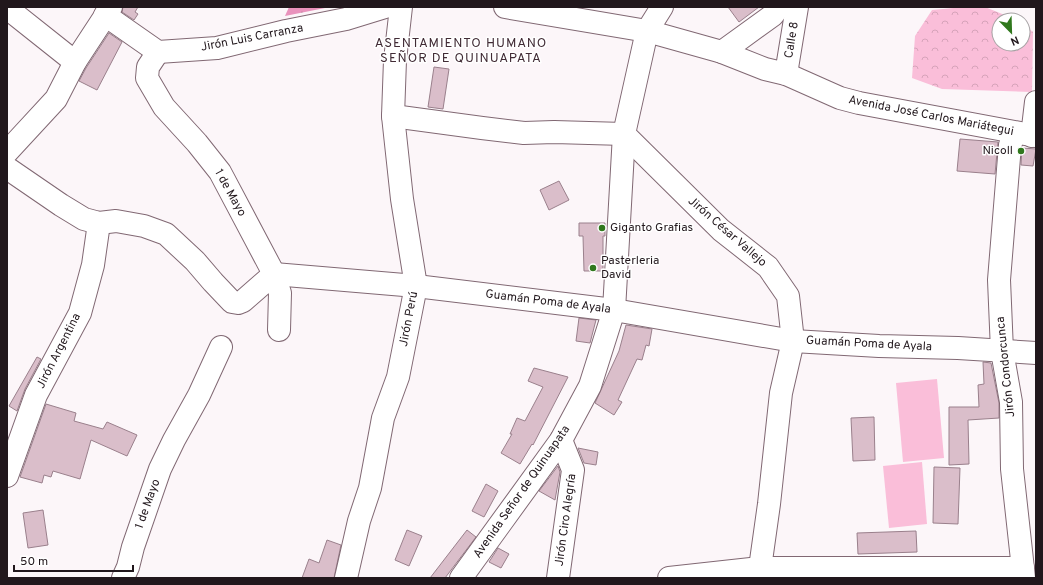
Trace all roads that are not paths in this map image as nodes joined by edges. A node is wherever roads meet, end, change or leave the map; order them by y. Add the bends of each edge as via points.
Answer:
1 (385, 7) edge
2 (401, 7) edge
3 (505, 7) edge
4 (662, 7) edge
5 (779, 7) edge
6 (797, 7) edge
7 (7, 8) edge
8 (108, 11) edge
9 (647, 31) junction
10 (158, 52) junction
11 (722, 52) junction
12 (75, 62) junction
13 (786, 74) junction
14 (1036, 102) edge
15 (393, 116) junction
16 (624, 134) junction
17 (1028, 135) edge
18 (7, 152) edge
19 (7, 168) edge
20 (100, 223) junction
21 (274, 274) junction
22 (416, 286) junction
23 (614, 310) junction
24 (279, 330) dead end
25 (793, 341) junction
26 (221, 347) dead end
27 (1002, 351) junction
28 (1036, 353) edge
29 (561, 440) junction
30 (7, 476) edge
31 (761, 573) edge
32 (1023, 573) edge
33 (123, 578) edge
34 (346, 578) edge
35 (461, 578) edge
36 (558, 578) edge
37 (669, 578) edge

1 - 10 street, Jirón Luis Carranza via 346,19 217,48
2 - 15 street, Jirón Perú via 394,60
3 - 9 street
4 - 9 street, Avenida Señor de Quinuapata
5 - 11 street via 773,15
6 - 13 street, Calle 8
7 - 12 street
8 - 10 street
8 - 12 street
9 - 11 street, Avenida José Carlos Mariátegui
9 - 16 street, Avenida Señor de Quinuapata
10 - 21 street, 1 de Mayo via 148,67 147,78 164,107 220,172
11 - 13 street, Avenida José Carlos Mariátegui via 765,69
12 - 18 street via 56,99
13 - 17 street, Avenida José Carlos Mariátegui via 840,98 859,103
14 - 17 street, Jirón Condorcunca
15 - 16 street via 524,133
15 - 22 street, Jirón Perú via 402,199
16 - 23 street, Avenida Señor de Quinuapata
16 - 25 street, Jirón César Vallejo via 721,230 768,267 788,296
17 - 27 street, Jirón Condorcunca via 1010,145 999,280
19 - 20 street via 84,219
20 - 21 street via 116,221 144,226 166,234 195,261 232,302 243,301
20 - 30 street, Jirón Argentina via 93,265 80,313 36,395
21 - 22 street, Guamán Poma de Ayala
21 - 24 street, 1 de Mayo via 280,293
22 - 23 street, Guamán Poma de Ayala
22 - 34 street, Jirón Perú via 398,377 384,418 370,488 359,521
23 - 25 street, Guamán Poma de Ayala
23 - 29 street, Avenida Señor de Quinuapata via 590,386
25 - 27 street, Guamán Poma de Ayala
25 - 31 street, Jirón César Vallejo via 781,393
26 - 33 street, 1 de Mayo via 160,469
27 - 28 street, Guamán Poma de Ayala
27 - 32 street, Jirón Condorcunca via 1011,402 1012,469
29 - 35 street, Avenida Señor de Quinuapata
29 - 36 street, Jirón Ciro Alegría via 574,470
31 - 32 street
31 - 37 street

